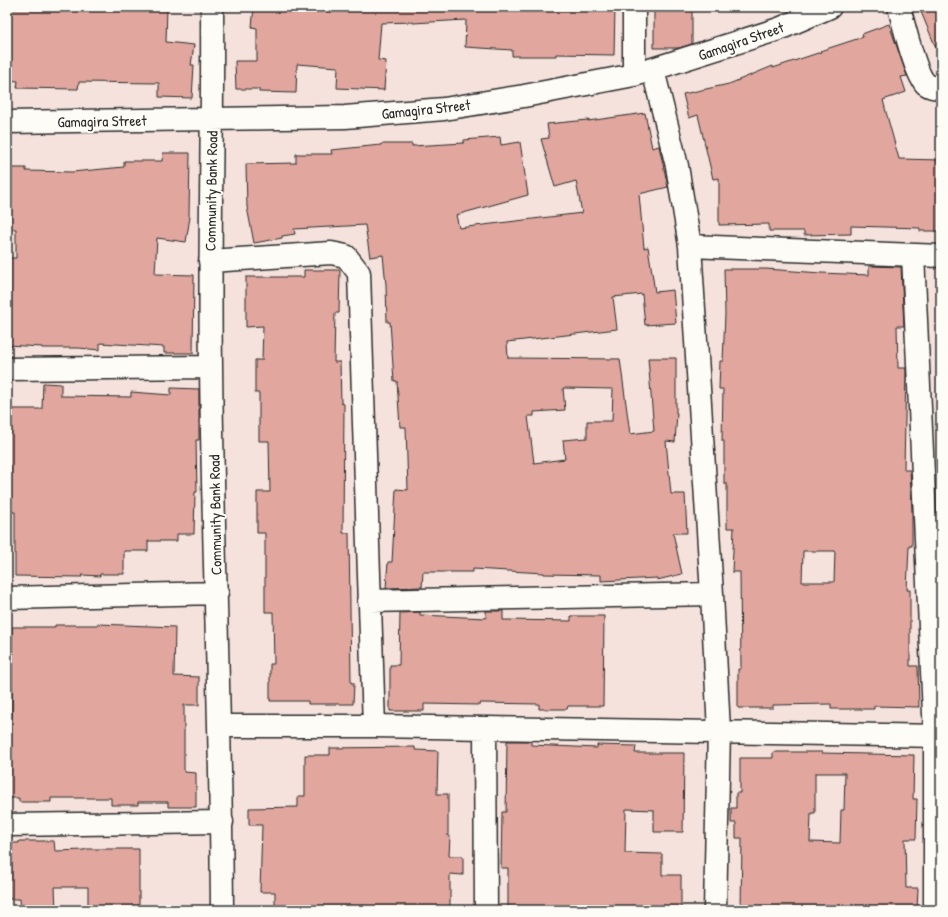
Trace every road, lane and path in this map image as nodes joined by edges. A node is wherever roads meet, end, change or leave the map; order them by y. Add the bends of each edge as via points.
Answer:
1 (212, 7) edge
2 (634, 7) edge
3 (830, 7) edge
4 (899, 7) edge
5 (644, 73) junction
6 (941, 88) edge
7 (212, 120) junction
8 (7, 122) edge
9 (690, 246) junction
10 (913, 255) junction
11 (941, 256) edge
12 (210, 261) junction
13 (211, 368) junction
14 (7, 369) edge
15 (216, 593) junction
16 (712, 594) junction
17 (7, 598) edge
18 (369, 601) junction
19 (220, 726) junction
20 (374, 726) junction
21 (485, 728) junction
22 (719, 731) junction
23 (938, 736) edge
24 (222, 822) junction
25 (7, 825) edge
26 (222, 910) edge
27 (486, 910) edge
28 (715, 910) edge
29 (935, 910) edge

1 - 7 street, Community Bank Road
2 - 5 street
3 - 5 street, Gamagira Street via 779,29
4 - 6 street via 918,69 925,83
5 - 7 street, Gamagira Street via 444,109 345,117
5 - 9 street via 677,166
7 - 8 street, Gamagira Street
7 - 12 street, Community Bank Road
9 - 10 street
9 - 16 street
10 - 11 street
10 - 23 street
12 - 13 street, Community Bank Road
12 - 18 street via 331,253 346,256 359,273
13 - 14 street
13 - 15 street, Community Bank Road
15 - 17 street
15 - 19 street, Community Bank Road
16 - 18 street
16 - 22 street
18 - 20 street
19 - 20 street
19 - 24 street, Community Bank Road
20 - 21 street
21 - 22 street
21 - 27 street
22 - 23 street
22 - 28 street
23 - 29 street
24 - 25 street
24 - 26 street, Community Bank Road

